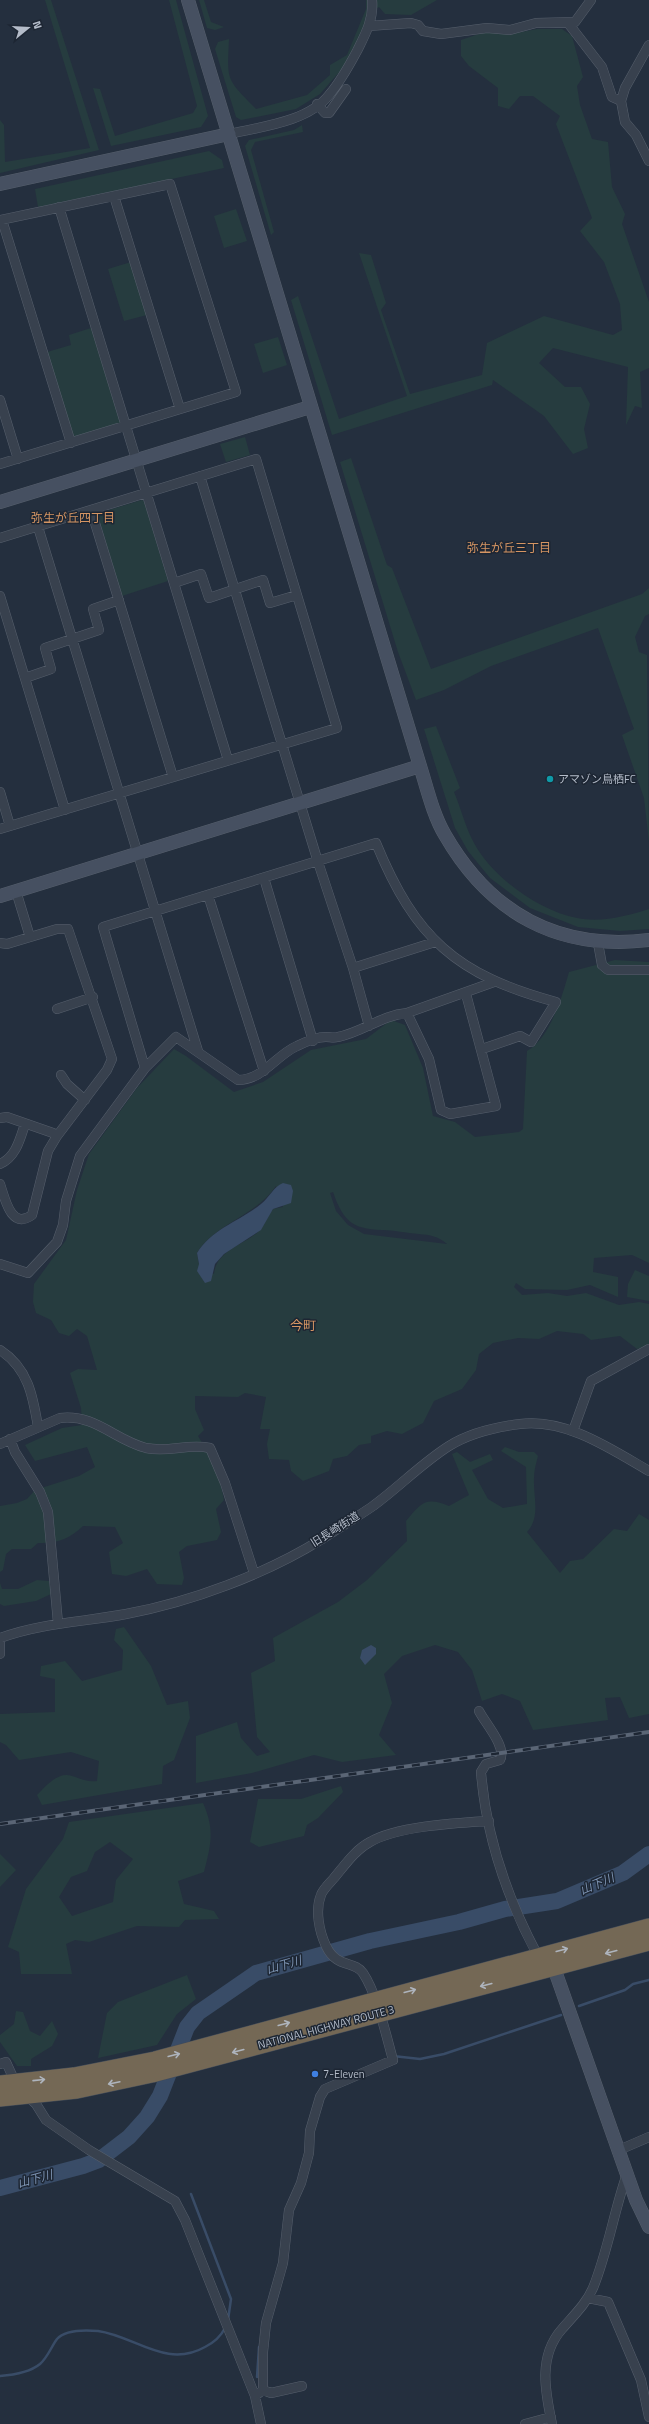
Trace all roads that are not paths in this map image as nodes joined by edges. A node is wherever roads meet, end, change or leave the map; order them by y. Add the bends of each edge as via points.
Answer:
1 (188, 0) edge
2 (372, 0) edge
3 (591, 0) edge
4 (568, 23) junction
5 (369, 26) junction
6 (649, 45) edge
7 (346, 89) dead end
8 (621, 101) junction
9 (317, 104) junction
10 (229, 134) junction
11 (649, 162) edge
12 (0, 184) edge
13 (114, 196) junction
14 (59, 208) junction
15 (1, 220) edge
16 (0, 400) edge
17 (310, 407) junction
18 (180, 409) junction
19 (125, 426) junction
20 (71, 443) junction
21 (18, 459) junction
22 (136, 459) junction
23 (0, 464) edge
24 (200, 476) junction
25 (146, 493) junction
26 (0, 502) edge
27 (91, 510) junction
28 (38, 527) junction
29 (0, 538) edge
30 (174, 583) junction
31 (235, 589) junction
32 (297, 595) junction
33 (0, 596) edge
34 (119, 600) junction
35 (73, 639) junction
36 (25, 678) junction
37 (283, 743) junction
38 (228, 760) junction
39 (420, 766) junction
40 (173, 777) junction
41 (0, 792) edge
42 (120, 793) junction
43 (300, 803) junction
44 (65, 810) junction
45 (10, 826) junction
46 (0, 830) edge
47 (139, 853) junction
48 (318, 862) junction
49 (264, 878) junction
50 (16, 891) junction
51 (0, 896) edge
52 (208, 896) junction
53 (156, 912) junction
54 (30, 937) junction
55 (649, 940) edge
56 (435, 942) junction
57 (0, 943) edge
58 (598, 943) junction
59 (353, 968) junction
60 (649, 970) edge
61 (494, 982) junction
62 (466, 994) junction
63 (92, 997) junction
64 (57, 1009) dead end
65 (406, 1013) junction
66 (369, 1026) junction
67 (313, 1040) junction
68 (482, 1049) junction
69 (198, 1051) junction
70 (145, 1068) junction
71 (264, 1071) junction
72 (61, 1075) dead end
73 (85, 1100) junction
74 (0, 1118) edge
75 (25, 1124) junction
76 (57, 1136) junction
77 (0, 1164) edge
78 (0, 1184) edge
79 (0, 1264) edge
80 (649, 1349) edge
81 (0, 1350) edge
82 (38, 1427) junction
83 (573, 1431) junction
84 (10, 1439) junction
85 (0, 1444) edge
86 (649, 1471) edge
87 (254, 1573) junction
88 (58, 1623) junction
89 (0, 1638) edge
90 (0, 1654) edge
91 (479, 1711) dead end
92 (489, 1821) junction
93 (649, 1927) edge
94 (649, 1942) edge
95 (538, 1956) junction
96 (554, 1968) junction
97 (377, 2006) junction
98 (0, 2064) edge
99 (154, 2067) junction
100 (7, 2083) edge
101 (27, 2096) junction
102 (0, 2098) edge
103 (649, 2137) edge
104 (619, 2150) junction
105 (627, 2174) junction
106 (649, 2227) edge
107 (588, 2298) junction
108 (302, 2386) dead end
109 (263, 2390) junction
110 (255, 2396) junction
111 (649, 2417) edge
112 (551, 2420) edge
113 (259, 2423) edge
114 (525, 2424) edge

1 - 10 street
2 - 5 street via 373,12
3 - 4 street via 575,22
4 - 5 street via 536,23 510,30 487,28 441,34 423,31 418,25 411,23
4 - 8 street via 602,67 612,97
5 - 9 street via 341,79 329,97
6 - 8 street via 625,88
7 - 9 street via 329,113 325,113
8 - 11 street via 625,122 636,135
9 - 10 street via 284,122
10 - 12 street
10 - 17 street
13 - 14 street
13 - 18 street
13 - 18 street via 170,184 236,392
14 - 15 street
14 - 19 street
15 - 20 street
16 - 21 street
17 - 22 street
17 - 39 street
18 - 19 street
19 - 20 street
19 - 22 street
20 - 21 street
21 - 23 street
22 - 25 street
22 - 26 street
24 - 25 street
24 - 31 street
24 - 32 street via 256,459
25 - 27 street
25 - 30 street
27 - 28 street
27 - 34 street
28 - 29 street
28 - 35 street
30 - 31 street via 202,574 208,598
30 - 38 street
31 - 32 street via 263,580 270,603
31 - 37 street
32 - 37 street via 337,728
33 - 36 street
34 - 35 street via 93,609 99,630
34 - 40 street
35 - 36 street via 45,648 51,669
35 - 42 street
36 - 44 street
37 - 38 street
37 - 43 street
38 - 40 street
39 - 43 street
39 - 58 street via 444,833 469,872 485,889 521,917 560,933
40 - 42 street
41 - 45 street
42 - 44 street
42 - 47 street
43 - 47 street
43 - 48 street
44 - 45 street
45 - 46 street
47 - 50 street
47 - 53 street
48 - 49 street
48 - 56 street via 376,843 391,878 411,912
48 - 59 street
49 - 52 street
49 - 67 street
50 - 51 street
50 - 54 street
52 - 53 street
52 - 71 street
53 - 69 street
53 - 70 street via 102,927
54 - 57 street via 7,944
54 - 63 street via 56,929 68,929
55 - 58 street via 622,944
56 - 59 street
56 - 61 street via 470,969
58 - 60 street via 602,965 608,970
59 - 66 street
61 - 62 street
61 - 68 street via 556,1002 531,1042 520,1036
62 - 65 street
62 - 68 street
63 - 64 street
63 - 73 street via 112,1059
65 - 66 street via 392,1014
65 - 68 street via 428,1059 441,1110 450,1114 496,1106
66 - 67 street via 337,1038
67 - 71 street via 296,1046
69 - 70 street via 176,1037
69 - 71 street via 238,1080
70 - 79 street via 80,1156 57,1242 28,1273
72 - 73 street via 66,1084
73 - 76 street
74 - 75 street via 7,1117
75 - 76 street
75 - 77 street via 18,1147 10,1158
76 - 78 street via 48,1151 32,1216 19,1220 13,1217
80 - 83 street via 591,1382
81 - 82 street via 12,1358 26,1376 33,1396
82 - 84 street
82 - 87 street via 60,1418 77,1418 91,1420 145,1448 163,1451 198,1445 210,1448 225,1483
83 - 86 street, 旧長崎街道
83 - 87 street, 旧長崎街道 via 523,1424 490,1429 449,1446 372,1506 320,1540
84 - 85 street
84 - 88 street via 15,1452 40,1492 48,1512
87 - 88 street, 旧長崎街道 via 192,1596 126,1614
88 - 89 street, 旧長崎街道 via 21,1630
89 - 90 street
91 - 92 street via 498,1740 502,1752 500,1760 486,1764 481,1772
92 - 95 street via 497,1858 518,1918
92 - 97 street via 412,1830 370,1841 357,1851 321,1894 318,1907 320,1928 326,1946 336,1960 354,1966 363,1973
95 -> 93 highway, NATIONAL HIGHWAY ROUTE 3
94 -> 96 highway, NATIONAL HIGHWAY ROUTE 3
95 - 96 street
97 -> 95 highway, NATIONAL HIGHWAY ROUTE 3
96 -> 97 highway, NATIONAL HIGHWAY ROUTE 3
96 - 104 street
97 - 99 highway, NATIONAL HIGHWAY ROUTE 3
97 - 109 street via 391,2056 326,2090 320,2097 310,2130 307,2164 289,2210 283,2263 266,2323
98 - 100 street via 6,2062 9,2065
100 -> 99 highway, NATIONAL HIGHWAY ROUTE 3
99 -> 101 highway, NATIONAL HIGHWAY ROUTE 3 via 77,2090
100 - 101 street
101 - 102 highway, NATIONAL HIGHWAY ROUTE 3
101 - 110 street via 46,2120 93,2152 175,2200
103 - 104 street
104 - 105 street
105 - 106 street
105 - 107 street via 602,2262
107 - 111 street via 608,2302 641,2380
107 - 112 street via 556,2336 549,2349 545,2379
108 - 109 street via 270,2393
109 - 110 street
110 - 113 street
112 - 114 street

